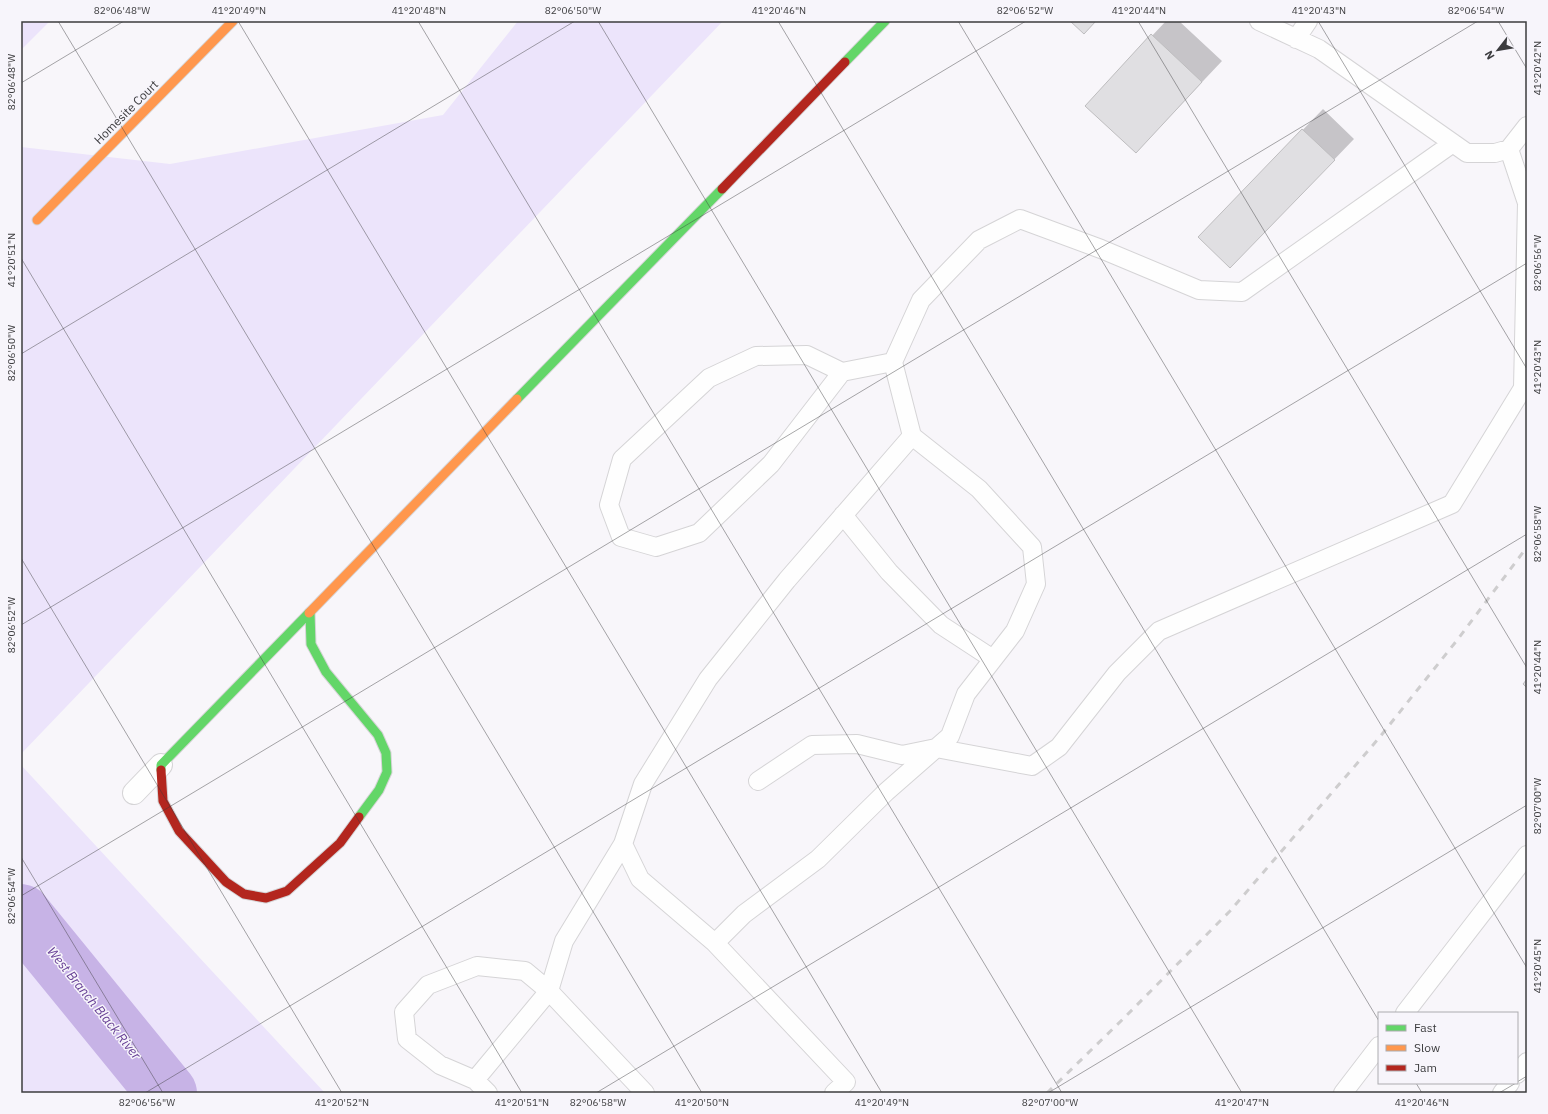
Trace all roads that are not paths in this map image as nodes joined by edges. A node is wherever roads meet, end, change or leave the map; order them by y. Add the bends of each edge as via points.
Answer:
1 (233, 21) edge
2 (885, 21) edge
3 (1259, 21) edge
4 (1308, 21) edge
5 (1296, 39) junction
6 (1527, 126) edge
7 (1453, 143) junction
8 (1509, 149) junction
9 (37, 220) dead end
10 (893, 362) junction
11 (842, 372) junction
12 (912, 436) junction
13 (843, 515) junction
14 (310, 612) junction
15 (993, 659) junction
16 (936, 748) junction
17 (161, 765) junction
18 (758, 781) dead end
19 (134, 793) dead end
20 (623, 844) junction
21 (1526, 857) edge
22 (715, 943) junction
23 (549, 991) junction
24 (1406, 1012) edge
25 (1378, 1047) edge
26 (1527, 1062) edge
27 (1518, 1073) edge
28 (475, 1080) junction
29 (1509, 1084) edge
30 (488, 1093) edge
31 (645, 1093) edge
32 (834, 1093) edge
33 (1343, 1093) edge
34 (1502, 1093) edge

1 - 9 street, Homesite Court
2 - 14 street
3 - 5 lane
4 - 5 lane
5 - 7 lane via 1319,49
6 - 8 lane
7 - 8 lane via 1467,153 1495,153
7 - 10 lane via 1242,292 1199,290 1020,219 979,240 921,300
8 - 16 lane via 1527,203 1523,388 1452,504 1159,631 1117,673 1059,746 1032,766
10 - 11 lane
10 - 12 lane
11 - 11 lane via 807,355 756,356 709,378 622,459 608,505 621,537 656,547 699,533 771,464
12 - 13 lane
12 - 15 lane via 979,489 1032,547 1036,584 1015,631
13 - 15 lane via 890,572 941,625
13 - 20 lane via 708,679 643,784
14 - 17 street
14 - 17 street via 311,644 326,672 378,735 386,753 386,772 380,790 340,843 287,891 266,898 244,894 226,882 179,832 163,800
15 - 16 lane via 966,694 950,736
16 - 18 lane via 902,755 858,744 812,745
16 - 22 lane via 886,792 818,859 744,914
17 - 19 street
20 - 22 lane via 640,878
20 - 23 lane via 564,941
21 - 24 lane
22 - 32 lane via 846,1082
23 - 28 lane
23 - 28 lane via 525,971 477,966 428,985 404,1012 406,1039 440,1065
23 - 31 lane
25 - 33 lane
26 - 27 lane
28 - 30 lane
29 - 34 lane

